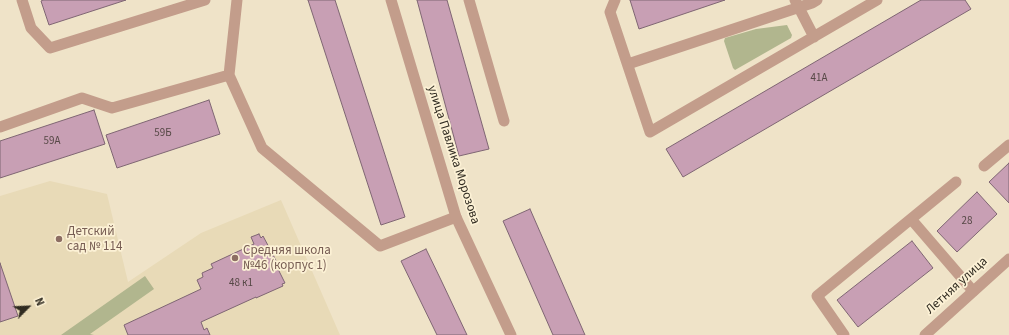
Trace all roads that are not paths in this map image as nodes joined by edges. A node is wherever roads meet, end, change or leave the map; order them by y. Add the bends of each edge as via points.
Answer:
1 (22, 0) edge
2 (205, 0) edge
3 (237, 0) edge
4 (391, 0) edge
5 (469, 0) edge
6 (615, 0) edge
7 (817, 0) edge
8 (877, 0) edge
9 (797, 4) edge
10 (814, 37) junction
11 (628, 64) junction
12 (229, 76) junction
13 (504, 122) dead end
14 (0, 127) edge
15 (1009, 145) edge
16 (984, 166) dead end
17 (956, 182) dead end
18 (456, 218) junction
19 (911, 219) junction
20 (1009, 259) edge
21 (973, 291) junction
22 (510, 335) edge
23 (844, 335) edge
24 (925, 335) edge

1 - 2 street via 31,28 50,48
3 - 12 street
4 - 18 street, улица Павлика Морозова
5 - 13 street
6 - 11 street via 610,12
7 - 9 street
8 - 10 street
9 - 10 street
9 - 11 street
10 - 11 street via 650,132
12 - 14 street via 112,108 82,98
12 - 18 street via 262,148 380,246
15 - 16 street
17 - 19 street
18 - 22 street, улица Павлика Морозова
19 - 21 street
19 - 23 street via 817,296
20 - 21 street, Летняя улица
21 - 24 street, Летняя улица

